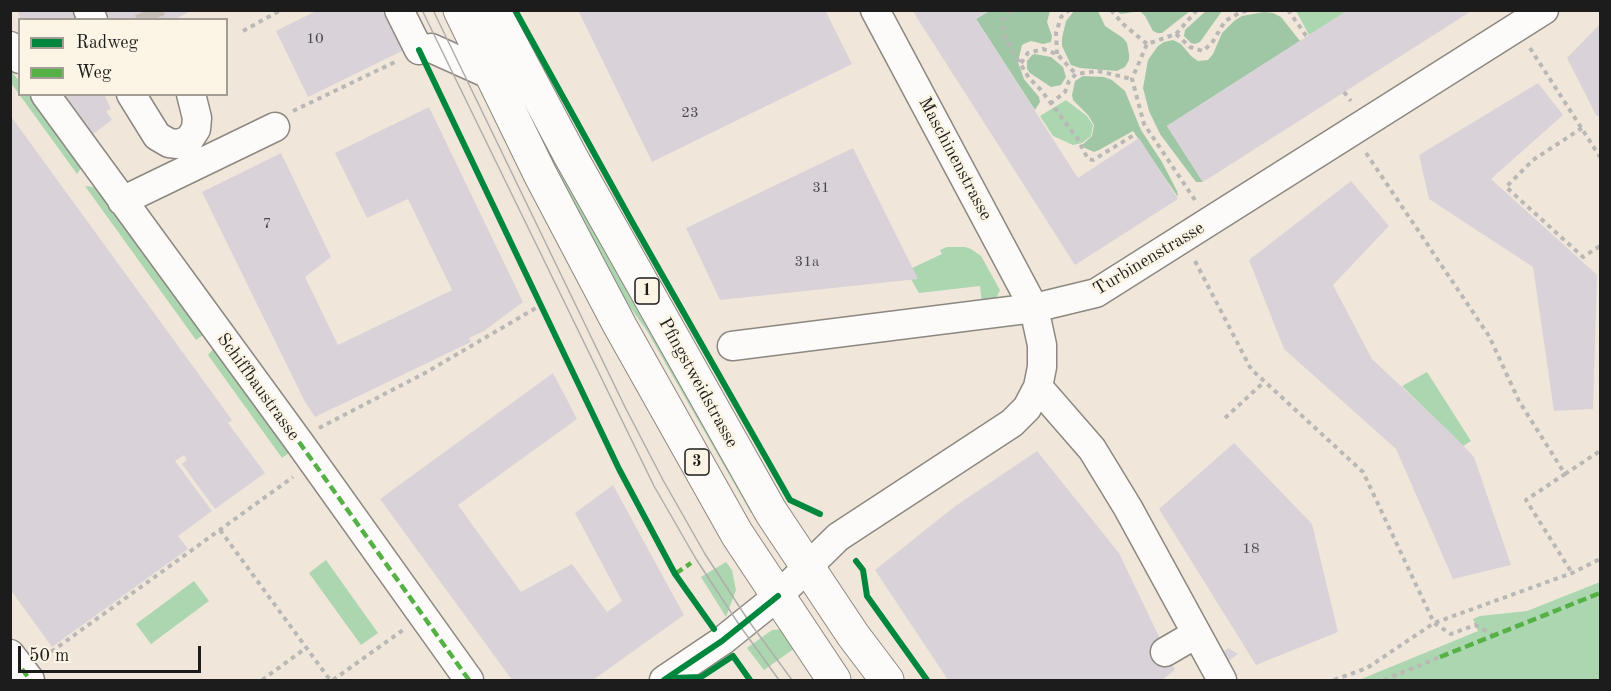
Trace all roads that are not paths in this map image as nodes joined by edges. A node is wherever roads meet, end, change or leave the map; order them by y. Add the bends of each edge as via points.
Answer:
1 (399, 10) edge
2 (460, 10) edge
3 (485, 10) edge
4 (493, 10) edge
5 (875, 10) edge
6 (1544, 10) edge
7 (488, 68) junction
8 (46, 96) edge
9 (132, 96) edge
10 (192, 96) edge
11 (281, 121) road end
12 (123, 201) junction
13 (1034, 308) junction
14 (732, 346) dead end
15 (1038, 387) junction
16 (807, 567) junction
17 (778, 596) junction
18 (1196, 634) junction
19 (1166, 652) dead end
20 (469, 681) edge
21 (664, 681) edge
22 (834, 681) edge
23 (886, 681) edge
24 (1222, 681) edge

1 - 7 street via 418,50 431,48
2 - 7 main road, 3
3 - 7 street
4 - 16 main road, Pfingstweidstrasse / 1 via 759,492
5 - 13 street, Maschinenstrasse
6 - 13 street, Turbinenstrasse via 1096,293
7 - 17 main road, 3 via 620,326 737,534
8 - 12 street, Schiffbaustrasse
9 - 10 street via 157,136 178,144 189,140 196,129
11 - 12 street
12 - 20 street, Schiffbaustrasse
13 - 14 street, Turbinenstrasse
13 - 15 street via 1042,345
15 - 16 street via 1027,408 1012,423 852,527
15 - 18 street via 1092,449
16 - 17 street
16 - 23 main road, Pfingstweidstrasse / 1
17 - 21 street
17 - 22 main road, 3
18 - 19 street
18 - 24 street

